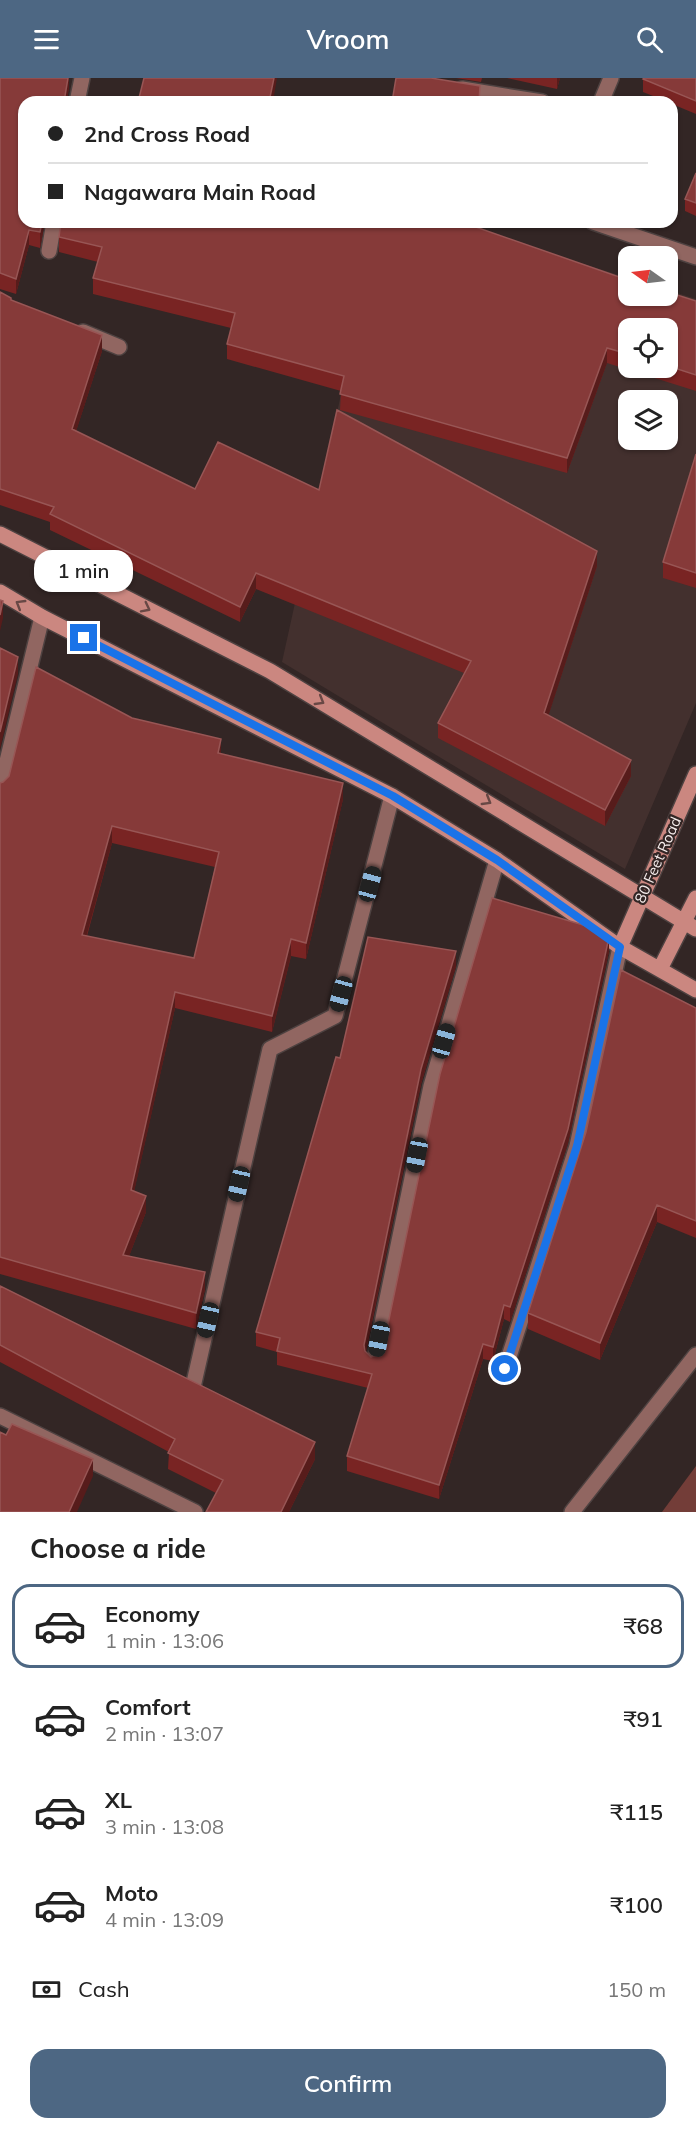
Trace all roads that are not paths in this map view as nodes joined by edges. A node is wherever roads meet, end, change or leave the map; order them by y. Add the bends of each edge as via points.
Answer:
1 (82, 78) edge
2 (610, 78) edge
3 (452, 87) edge
4 (78, 96) edge
5 (506, 96) edge
6 (603, 96) edge
7 (53, 228) edge
8 (611, 228) edge
9 (49, 251) dead end
10 (696, 257) edge
11 (65, 325) edge
12 (119, 347) dead end
13 (0, 534) edge
14 (0, 592) edge
15 (42, 617) junction
16 (696, 774) edge
17 (0, 790) edge
18 (393, 796) junction
19 (497, 860) junction
20 (642, 895) junction
21 (696, 898) edge
22 (691, 925) edge
23 (620, 947) junction
24 (660, 969) junction
25 (696, 990) edge
26 (696, 1355) edge
27 (374, 1362) edge
28 (505, 1369) dead end
29 (193, 1387) edge
30 (0, 1416) edge
31 (195, 1512) edge
32 (572, 1512) edge

1 - 4 street
2 - 6 street
3 - 5 street
7 - 9 street
8 - 10 street
11 - 12 street
13 -> 20 main road via 270,671
15 -> 14 main road
15 - 17 street
15 - 18 main road
16 - 20 main road, 80 Feet Road
18 - 19 main road
18 - 29 street via 335,1016 270,1049
19 - 23 main road
19 - 27 street via 431,1086
20 - 22 main road
20 - 23 main road, 80 Feet Road
21 - 22 main road
22 - 24 main road
23 - 24 main road
23 - 28 street via 577,1146
24 - 25 main road
26 - 32 street
30 - 31 street

